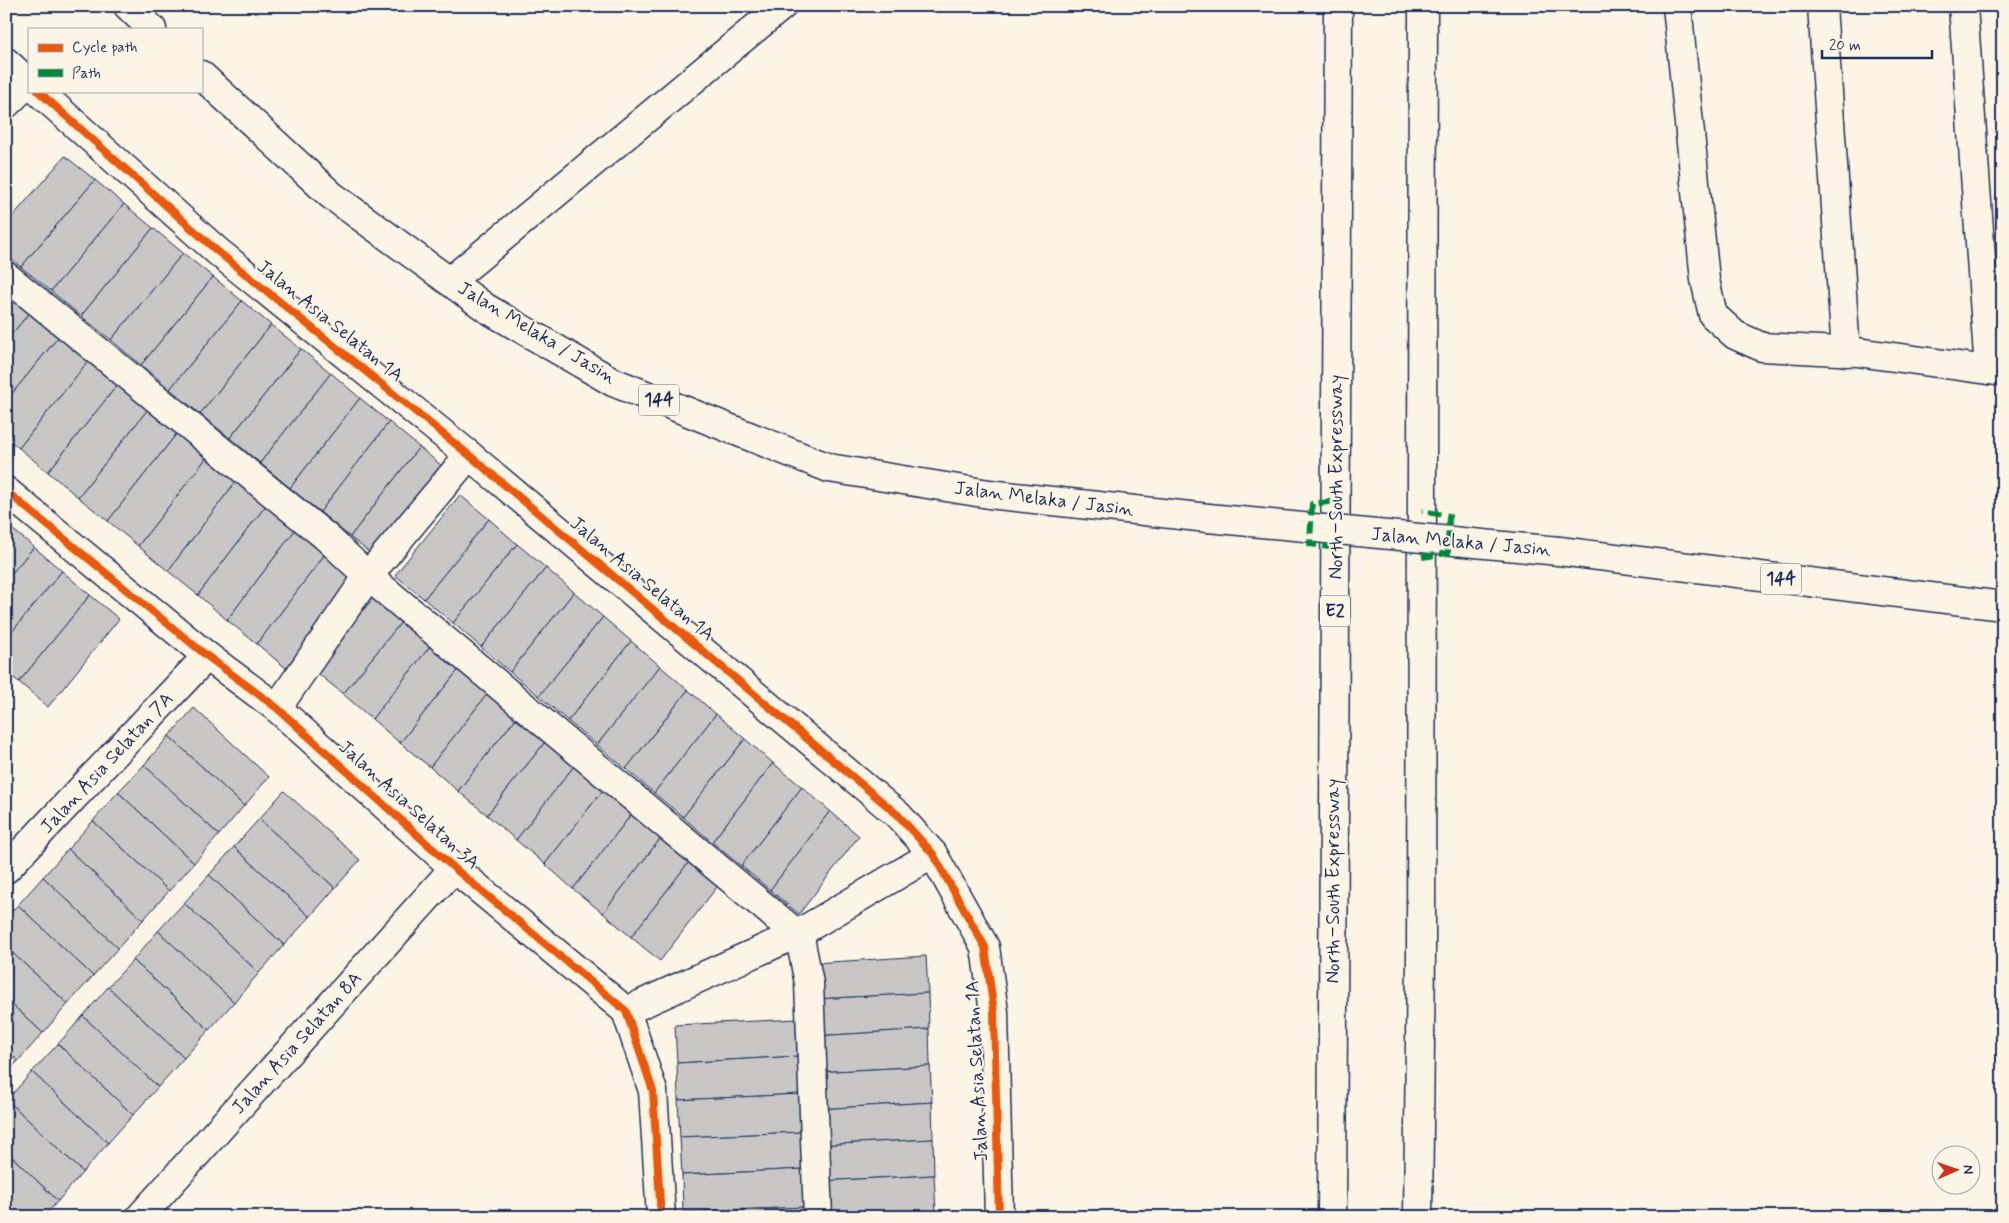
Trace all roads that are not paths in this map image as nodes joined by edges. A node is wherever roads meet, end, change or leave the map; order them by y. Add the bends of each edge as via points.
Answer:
1 (128, 6) edge
2 (782, 6) edge
3 (1338, 6) edge
4 (1423, 6) edge
5 (1677, 6) edge
6 (1822, 6) edge
7 (1964, 6) edge
8 (151, 28) edge
9 (6, 62) edge
10 (202, 76) edge
11 (28, 83) edge
12 (39, 92) edge
13 (6, 104) edge
14 (6, 276) edge
15 (450, 281) junction
16 (1846, 352) junction
17 (1996, 371) edge
18 (468, 455) junction
19 (6, 491) edge
20 (368, 576) junction
21 (2003, 606) edge
22 (207, 656) junction
23 (277, 708) junction
24 (933, 854) junction
25 (454, 868) junction
26 (6, 869) edge
27 (799, 933) junction
28 (626, 1011) junction
29 (140, 1217) edge
30 (661, 1217) edge
31 (818, 1217) edge
32 (999, 1217) edge
33 (1332, 1217) edge
34 (1418, 1217) edge

1 - 8 main road
2 - 15 main road
3 - 33 main road, North–South Expressway / E2
4 - 34 main road
5 - 16 main road via 1705,280 1713,315 1735,335 1762,347
6 - 16 main road
7 - 17 main road
9 - 11 main road
10 - 15 main road, Jalan Melaka / Jasin / 144 via 331,195
11 - 13 main road
12 - 18 main road, Jalan Asia Selatan 1A via 216,251
14 - 20 main road via 325,536
15 - 21 main road, Jalan Melaka / Jasin / 144, bridge via 486,308 613,382 829,468 989,494 1559,551
16 - 17 main road
18 - 20 main road
18 - 24 main road, Jalan Asia Selatan 1A via 898,815
19 - 22 main road, Jalan Asia Selatan 3A
20 - 23 main road
20 - 27 main road
22 - 23 main road, Jalan Asia Selatan 3A
22 - 26 main road, Jalan Asia Selatan 7A
23 - 25 main road, Jalan Asia Selatan 3A
24 - 27 main road
24 - 32 main road, Jalan Asia Selatan 1A via 985,948 994,1012
25 - 28 main road, Jalan Asia Selatan 3A
25 - 29 main road, Jalan Asia Selatan 8A
27 - 28 main road
27 - 31 main road via 809,983
28 - 30 main road via 653,1091

